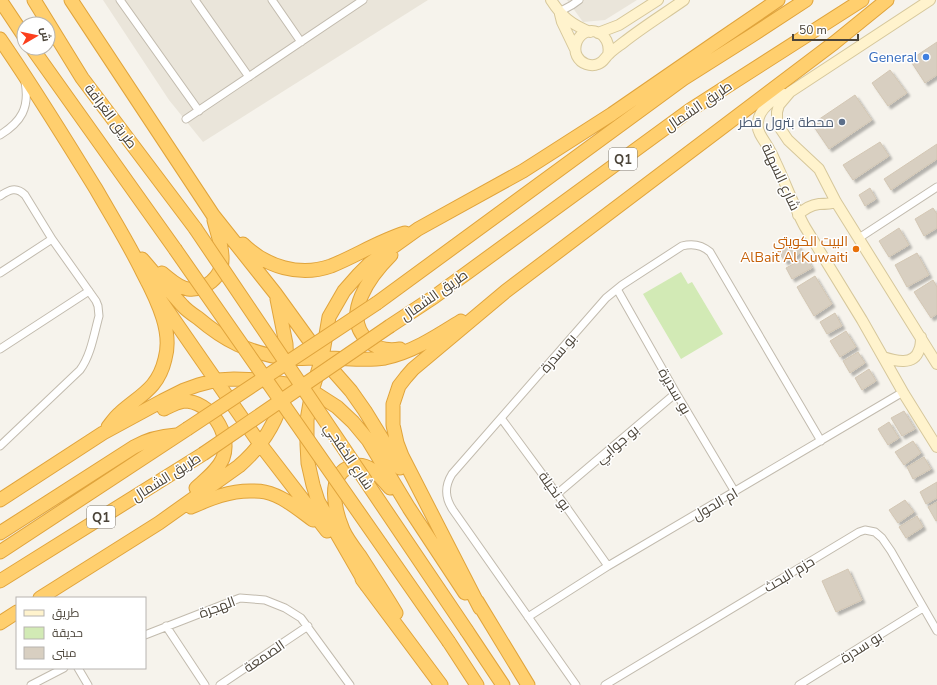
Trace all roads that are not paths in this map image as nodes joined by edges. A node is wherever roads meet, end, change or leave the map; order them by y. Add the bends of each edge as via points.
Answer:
1 (0, 0) edge
2 (34, 0) edge
3 (71, 0) edge
4 (120, 0) edge
5 (195, 0) edge
6 (272, 0) edge
7 (348, 0) edge
8 (363, 0) edge
9 (551, 0) edge
10 (579, 0) edge
11 (658, 0) edge
12 (684, 0) edge
13 (778, 0) edge
14 (806, 0) edge
15 (862, 0) edge
16 (887, 0) edge
17 (930, 0) edge
18 (353, 7) junction
19 (559, 12) junction
20 (16, 24) edge
21 (594, 32) junction
22 (0, 39) edge
23 (301, 42) junction
24 (575, 49) junction
25 (608, 55) junction
26 (38, 56) edge
27 (24, 75) junction
28 (249, 77) junction
29 (790, 92) junction
30 (199, 111) junction
31 (186, 119) dead end
32 (3, 133) edge
33 (936, 189) edge
34 (0, 196) edge
35 (836, 202) junction
36 (213, 215) junction
37 (798, 215) junction
38 (195, 228) joint
39 (418, 229) junction
40 (859, 238) junction
41 (52, 239) junction
42 (128, 244) junction
43 (175, 249) joint
44 (0, 273) edge
45 (147, 281) junction
46 (617, 289) junction
47 (88, 291) junction
48 (506, 291) junction
49 (275, 293) junction
50 (921, 337) junction
51 (421, 345) junction
52 (0, 349) edge
53 (883, 357) junction
54 (287, 358) junction
55 (322, 358) junction
56 (937, 364) edge
57 (217, 380) junction
58 (286, 384) junction
59 (312, 391) junction
60 (903, 392) junction
61 (676, 394) junction
62 (501, 418) junction
63 (183, 432) junction
64 (103, 433) junction
65 (821, 441) junction
66 (260, 444) junction
67 (0, 446) edge
68 (937, 447) edge
69 (735, 492) junction
70 (558, 494) junction
71 (0, 500) edge
72 (409, 508) junction
73 (159, 523) junction
74 (328, 532) junction
75 (0, 533) edge
76 (0, 552) edge
77 (608, 566) junction
78 (13, 573) junction
79 (0, 581) edge
80 (367, 586) junction
81 (0, 591) edge
82 (42, 597) edge
83 (480, 608) junction
84 (923, 608) junction
85 (16, 613) edge
86 (528, 617) junction
87 (0, 623) edge
88 (166, 626) junction
89 (308, 626) junction
90 (937, 631) edge
91 (146, 635) edge
92 (420, 658) junction
93 (62, 669) edge
94 (79, 669) edge
95 (31, 685) edge
96 (88, 685) edge
97 (205, 685) edge
98 (220, 685) edge
99 (350, 685) edge
100 (435, 685) edge
101 (440, 685) edge
102 (477, 685) edge
103 (503, 685) edge
104 (528, 685) edge
105 (576, 685) edge
106 (605, 685) edge
107 (799, 685) edge

1 - 20 highway
2 - 38 highway, طريق الغرافة via 82,78
3 - 36 highway
4 - 30 street
5 - 28 street
6 - 23 street
7 - 18 street
8 - 18 street
9 - 19 street
10 - 19 street
11 - 21 street via 619,25
12 - 25 street
13 - 39 highway via 530,167
14 - 63 highway, طريق الشمال / Q1, bridge via 683,79 377,303
15 - 78 highway, طريق الشمال / Q1, bridge via 690,110 434,296 203,454
16 - 48 highway via 834,43
17 - 29 street
18 - 23 street
19 - 21 street via 573,24
19 - 24 street
21 - 24 street via 586,33 579,38
21 - 25 street via 608,42
22 - 27 highway
23 - 28 street
24 - 25 street via 580,60 589,65 600,64
26 - 43 highway, طريق الغرافة
27 - 32 street via 27,95 25,108 15,124
27 - 42 highway
28 - 30 street
29 - 35 street, شارع السهلة via 779,105 777,112 780,128 788,140 819,169
29 - 37 street, شارع السهلة via 766,106 759,116 758,129
30 - 31 street
33 - 40 street
34 - 41 street via 12,189 22,191
35 - 37 street via 809,207
35 - 40 street, شارع السهلة
36 - 39 highway via 249,251 278,267 301,271 331,266 384,241
36 - 42 highway via 223,261 219,273 201,288 189,289 177,285
36 - 49 highway
37 - 53 street, شارع السهلة
38 - 103 highway, شارع الخفجي, bridge
39 - 51 highway via 373,275 356,314 361,332 375,346 394,350
39 - 55 highway via 369,264 344,291 329,317
40 - 50 street, شارع السهلة
41 - 44 street
41 - 47 street
42 - 45 highway
42 - 54 highway via 183,306 209,327 242,347
43 - 102 highway, شارع الخفجي, bridge
45 - 57 highway
45 - 64 highway via 159,307 167,334 164,364 153,386 120,413
46 - 61 street, بو سديرة
46 - 62 street, بو سدرة
46 - 65 street, بو سدرة via 682,246 688,244 705,247
47 - 52 street
47 - 67 street via 98,306 99,316 89,354 83,365
48 - 51 highway
48 - 83 highway via 413,369 399,386 393,404 393,425 402,456
49 - 54 highway
49 - 55 highway
50 - 53 street via 919,351 914,358 894,361
50 - 56 street, شارع السهلة
51 - 55 highway via 384,358
53 - 60 street, شارع السهلة
54 - 55 highway
54 - 58 highway
55 - 59 highway
55 - 83 highway via 369,416
57 - 58 highway via 249,379
57 - 64 highway via 184,390
57 - 66 highway
58 - 59 highway
58 - 66 highway via 281,406
59 - 72 highway via 354,422 368,440
59 - 80 highway via 306,437 313,485 318,501
60 - 65 street, ام الحول
60 - 68 street, شارع السهلة
61 - 69 street, بو سديرة
61 - 70 street, بو جوابي
62 - 70 street, بو نخيلة
62 - 86 street, بو سدرة via 452,474 446,485 446,498
63 - 75 highway via 154,438 134,447
63 - 76 highway, طريق الشمال / Q1
64 - 71 highway
64 - 73 highway via 125,428 184,401 199,405 216,420 222,431 225,446 219,466
65 - 69 street, ام الحول
66 - 73 highway via 239,466
66 - 74 highway
69 - 77 street, ام الحول
70 - 77 street, بو نخيلة
72 - 83 highway via 464,593
72 - 92 highway via 370,468 352,466 346,469 335,483 334,495 344,532 386,596
73 - 74 highway via 191,506 223,494 255,491 282,499
73 - 82 highway
74 - 80 highway
77 - 86 street, ام الحول
78 - 79 highway, طريق الشمال / Q1
78 - 81 highway
80 - 92 highway
83 - 104 highway
84 - 90 street, حزم البحث
84 - 106 street, حزم البحث via 882,538 875,532 865,530
84 - 107 street, بو سدرة
85 - 87 highway
86 - 105 street, بو سدرة
88 - 89 street, الهجرة via 240,598 265,600 285,608
88 - 91 street, الهجرة
88 - 97 street
89 - 98 street, الصمعة
89 - 99 street, الهجرة
92 - 100 street
92 - 101 highway
93 - 95 street
94 - 96 street

